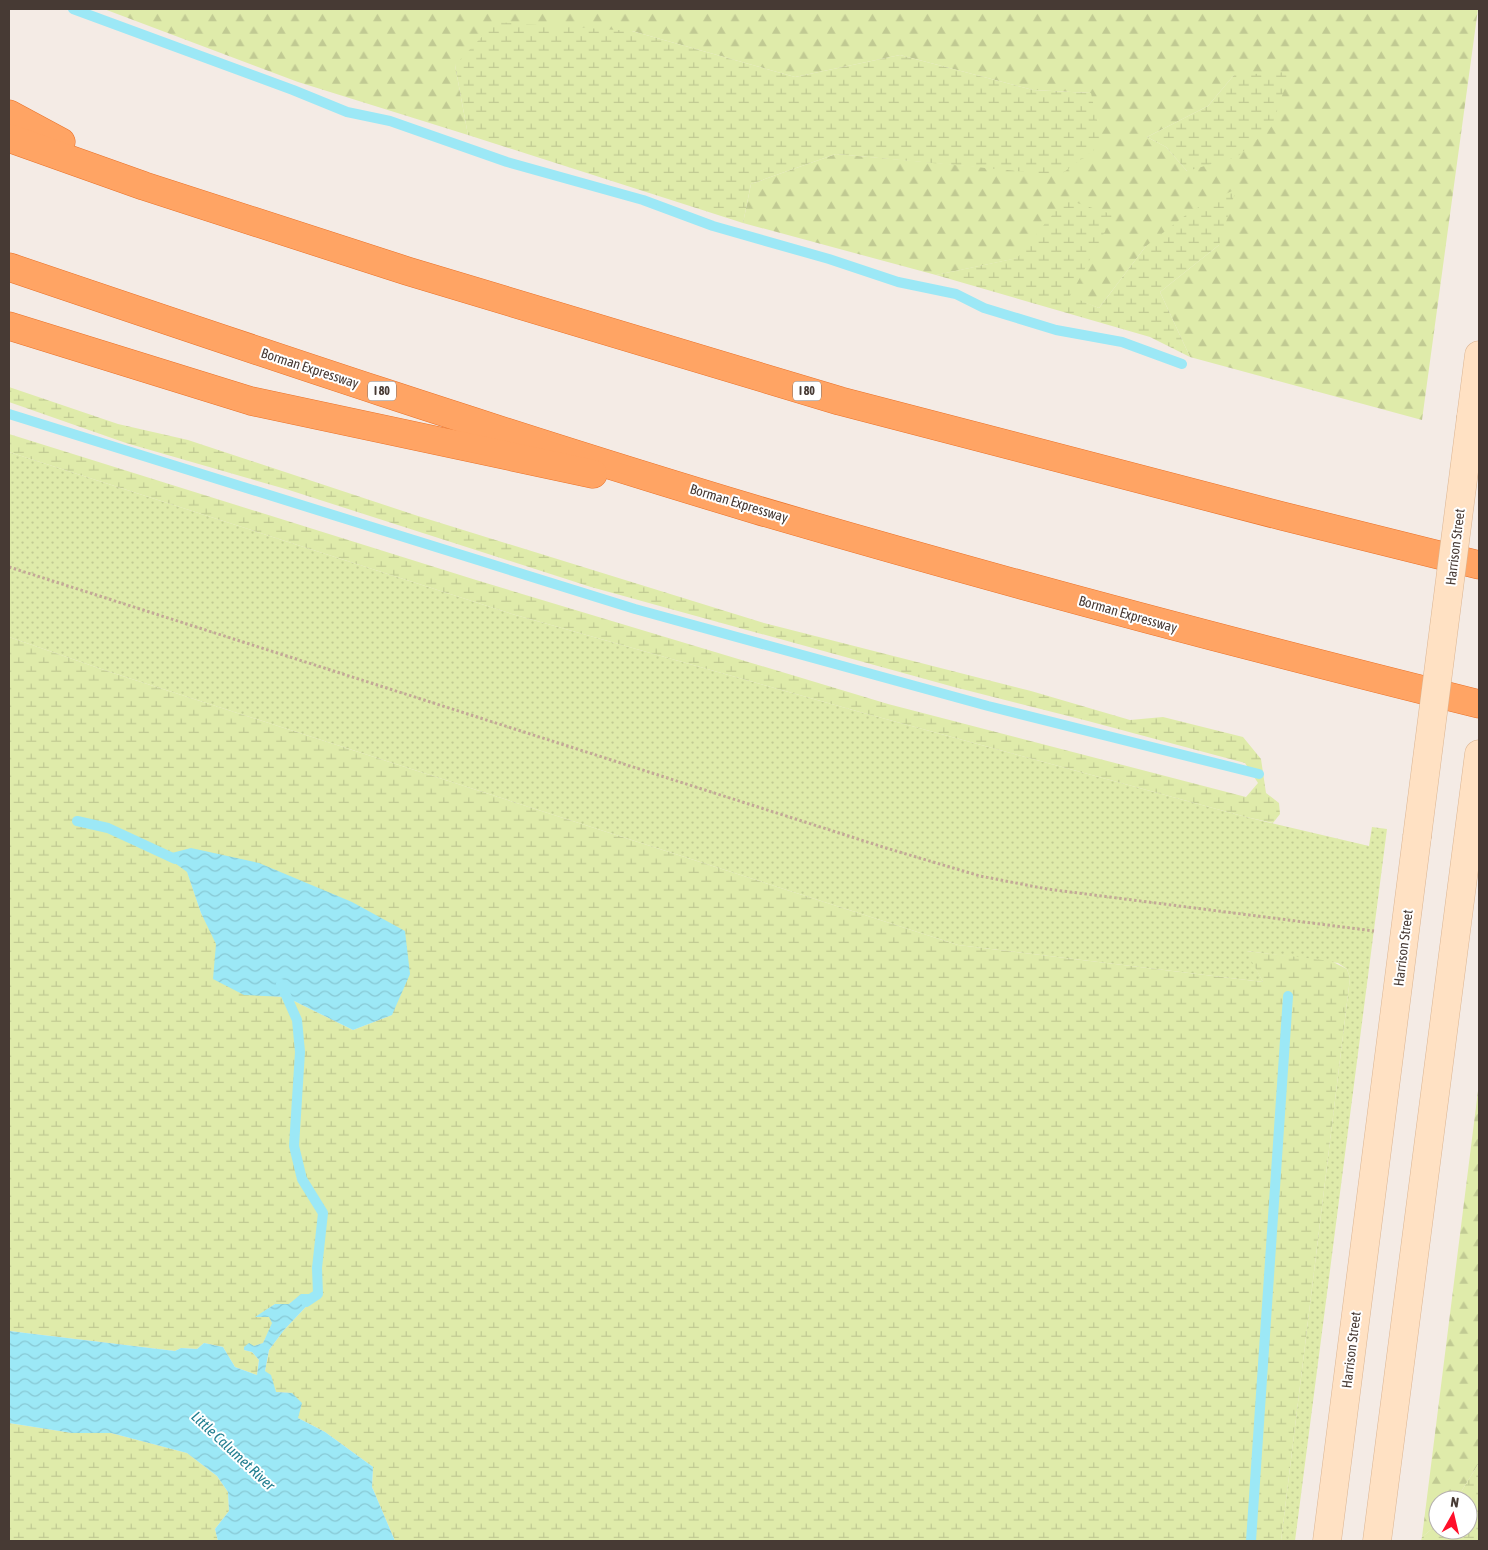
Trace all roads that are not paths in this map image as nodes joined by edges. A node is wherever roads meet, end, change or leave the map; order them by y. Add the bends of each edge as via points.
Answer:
1 (9, 114) edge
2 (9, 138) edge
3 (144, 186) junction
4 (9, 267) edge
5 (9, 326) edge
6 (1479, 356) edge
7 (756, 510) junction
8 (1479, 565) edge
9 (1479, 704) edge
10 (1479, 754) edge
11 (1327, 1541) edge
12 (1377, 1541) edge

1 - 3 highway
2 - 3 highway, I 80
3 - 8 highway, I 80 via 407,271 840,401
4 - 7 highway, Borman Expressway / I 80 via 286,361
5 - 7 highway via 251,401
6 - 11 street, Harrison Street, bridge
7 - 9 highway, Borman Expressway / I 80 via 1244,646
10 - 12 street

